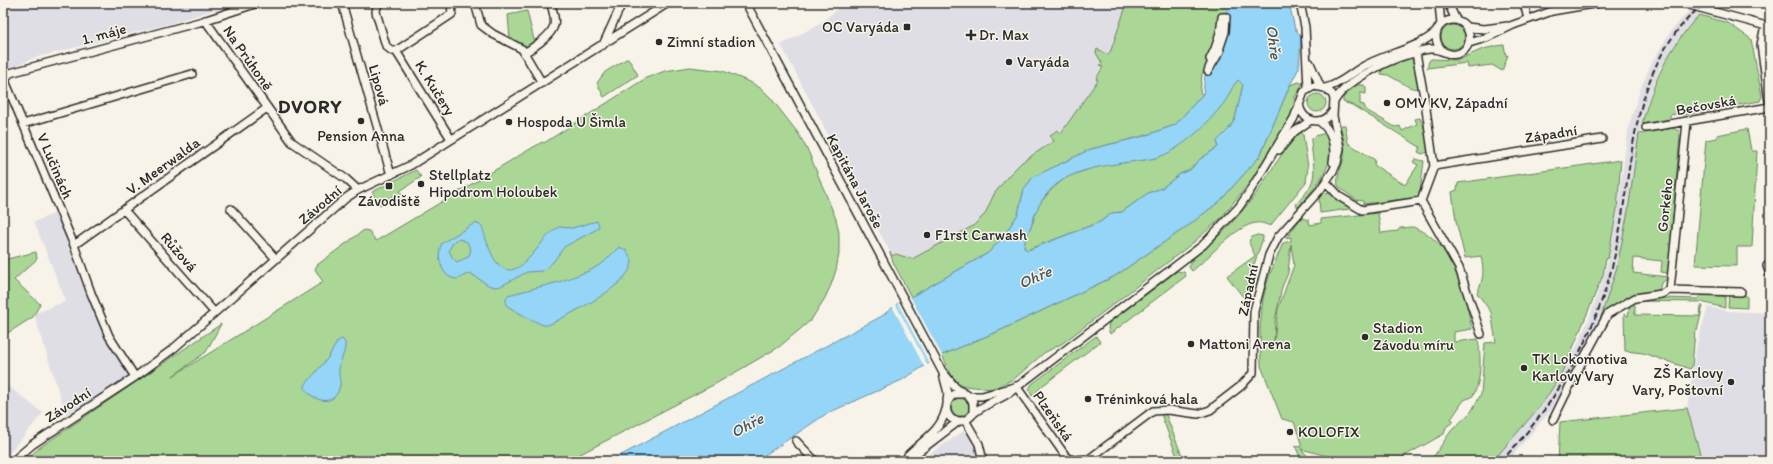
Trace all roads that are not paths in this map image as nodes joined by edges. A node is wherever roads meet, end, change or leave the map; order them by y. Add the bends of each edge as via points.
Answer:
1 (258, 3) edge
2 (342, 3) edge
3 (380, 3) edge
4 (451, 3) edge
5 (475, 3) edge
6 (551, 3) edge
7 (622, 3) edge
8 (668, 3) edge
9 (746, 3) edge
10 (1300, 3) edge
11 (1439, 3) edge
12 (1448, 3) edge
13 (1524, 3) edge
14 (1599, 3) edge
15 (1682, 3) edge
16 (1570, 5) edge
17 (1528, 19) junction
18 (205, 20) junction
19 (1456, 20) junction
20 (1441, 25) junction
21 (1512, 25) junction
22 (1767, 26) edge
23 (1467, 27) junction
24 (1225, 32) joint
25 (1437, 32) junction
26 (1469, 43) junction
27 (603, 45) junction
28 (1442, 50) junction
29 (396, 51) junction
30 (1416, 53) junction
31 (524, 54) junction
32 (1308, 60) junction
33 (192, 74) dead end
34 (542, 83) junction
35 (1322, 87) junction
36 (1308, 88) junction
37 (1334, 102) junction
38 (1299, 103) junction
39 (1770, 107) edge
40 (267, 108) junction
41 (1333, 110) junction
42 (1315, 121) junction
43 (1688, 122) junction
44 (23, 124) junction
45 (1646, 128) dead end
46 (1602, 138) dead end
47 (452, 139) junction
48 (1267, 165) junction
49 (1434, 166) junction
50 (391, 175) junction
51 (1327, 182) junction
52 (358, 190) junction
53 (1422, 201) junction
54 (232, 209) dead end
55 (124, 210) junction
56 (74, 245) junction
57 (276, 259) junction
58 (1670, 290) junction
59 (1741, 292) dead end
60 (214, 312) junction
61 (1482, 334) dead end
62 (942, 372) junction
63 (136, 376) junction
64 (1016, 386) junction
65 (968, 395) junction
66 (947, 401) junction
67 (946, 409) junction
68 (973, 414) junction
69 (1553, 420) dead end
70 (962, 421) junction
71 (796, 441) dead end
72 (1066, 459) edge
73 (904, 460) edge
74 (13, 461) edge
75 (815, 461) edge
76 (983, 461) edge

1 - 18 street, 1. máje
2 - 50 street, Lipová
3 - 29 street, K. Kučery via 376,12 386,46
4 - 29 street, K. Kučery via 452,14
5 - 31 street via 481,25 522,49
6 - 31 street via 554,28
7 - 27 street
8 - 27 street, Závodní
9 - 62 street, Kapitána Jaroše
10 - 32 street
11 - 20 street
12 - 19 street
13 - 17 street
14 - 16 street
15 - 22 street
16 - 17 street
17 - 21 street
18 - 40 street, Na Průhoně
18 - 44 street, 1. máje via 10,73 6,83
19 - 20 street
19 - 23 street
20 - 25 street
21 - 23 street via 1484,29
21 - 26 street
22 - 39 street via 1761,44
23 - 26 street via 1470,32
24 - 24 street via 1226,17 1222,17 1221,32 1207,70 1220,51
25 - 28 street via 1436,41
25 - 35 street via 1422,42 1376,60 1339,83
26 - 28 street via 1463,52 1458,54
27 - 34 street, Závodní
28 - 30 street via 1430,48
29 - 47 street, K. Kučery
30 - 37 street via 1370,71 1338,94
30 - 49 street
31 - 34 street
32 - 35 street
32 - 36 street
33 - 44 street, V Lučinách
34 - 47 street, Závodní
35 - 36 street
35 - 37 street via 1332,94
36 - 38 street
37 - 41 street, Západní
38 - 42 street, Západní via 1303,115
38 - 48 street via 1294,118
39 - 43 street, Bečovská
40 - 52 street, Na Průhoně via 292,142
40 - 55 street, V. Meerwalda
41 - 42 street via 1326,119
41 - 51 street, Západní via 1339,154 1334,172
42 - 48 street via 1294,132
42 - 51 street, Západní via 1328,130 1334,147 1333,163
43 - 45 street, Bečovská
43 - 58 street, Gorkého
44 - 56 street, V Lučinách
46 - 49 street, Západní
47 - 50 street, Závodní
48 - 64 street via 1238,207 1203,244
49 - 53 street
50 - 52 street, Závodní
51 - 53 street via 1340,197 1362,210
51 - 72 street, Západní via 1278,237 1269,255 1254,311 1254,369 1248,380 1204,413 1157,410 1145,416 1089,459
52 - 57 street, Závodní
53 - 61 street via 1459,268
54 - 57 street
55 - 56 street, V. Meerwalda
55 - 60 street, Růžová
56 - 63 street, V Lučinách via 109,336
57 - 60 street, Závodní
58 - 59 street
58 - 69 street via 1635,298 1608,314
60 - 63 street, Závodní via 173,349
62 - 65 street, Kapitána Jaroše
62 - 66 street, Kapitána Jaroše via 948,394
63 - 74 street, Závodní via 33,444
64 - 65 street via 982,396
64 - 68 street via 1009,393
64 - 72 street, Plzeňská
65 - 66 street via 955,394
65 - 68 street via 974,404
66 - 67 street
67 - 70 street via 952,418
67 - 73 street via 936,429
68 - 70 street
70 - 73 street
70 - 76 street via 978,444
71 - 75 street

